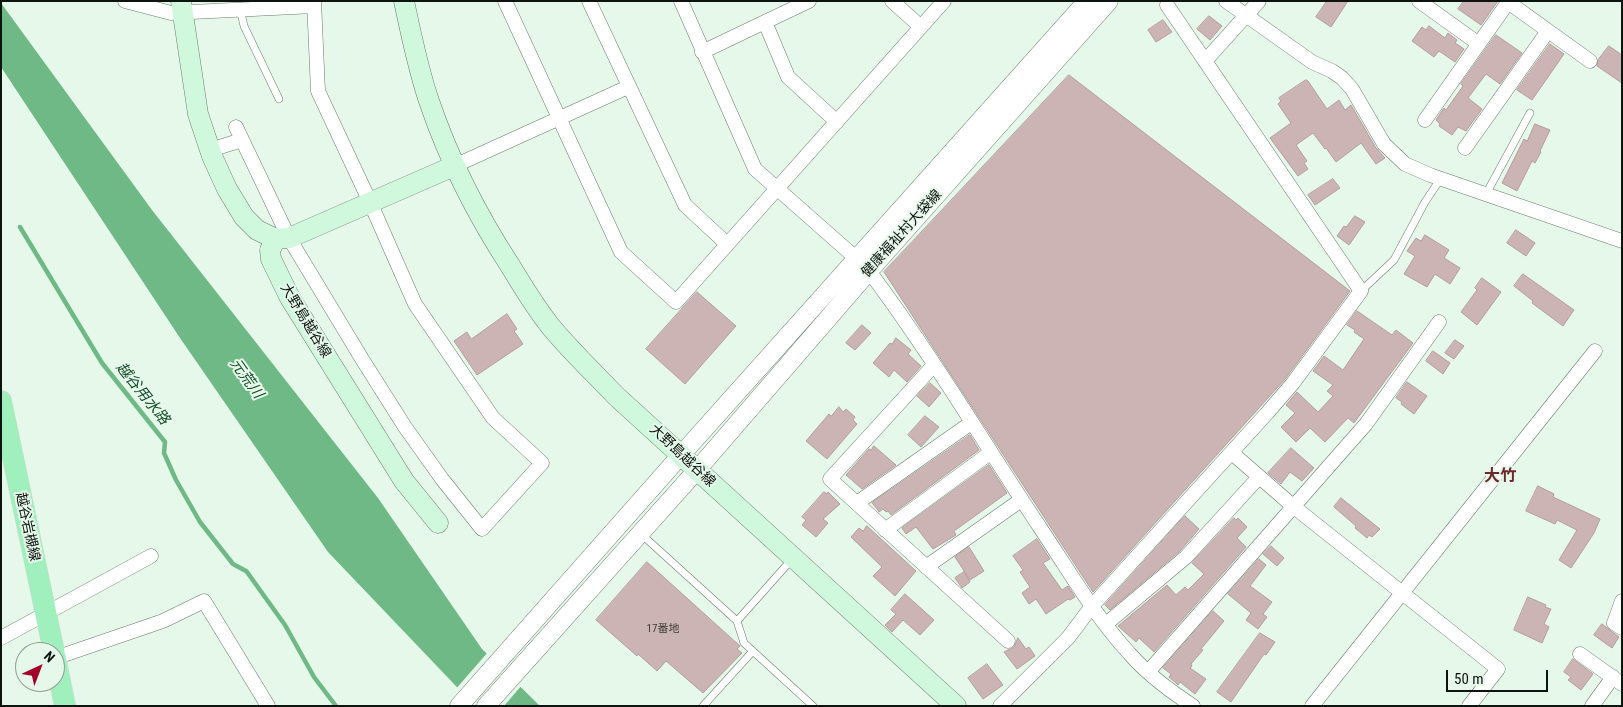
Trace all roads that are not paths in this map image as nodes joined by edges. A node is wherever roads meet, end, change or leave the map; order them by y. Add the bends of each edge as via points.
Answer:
1 (125, 1) edge
2 (404, 1) edge
3 (505, 1) edge
4 (589, 1) edge
5 (681, 1) edge
6 (809, 1) edge
7 (892, 1) edge
8 (944, 1) edge
9 (1087, 1) edge
10 (1109, 1) edge
11 (1226, 1) edge
12 (1259, 1) edge
13 (1419, 1) edge
14 (1508, 2) edge
15 (314, 4) edge
16 (265, 5) edge
17 (1167, 5) dead end
18 (182, 7) edge
19 (240, 9) junction
20 (1246, 16) junction
21 (766, 22) junction
22 (921, 27) junction
23 (1548, 31) junction
24 (1479, 44) junction
25 (702, 52) junction
26 (1206, 60) junction
27 (1590, 61) dead end
28 (628, 87) junction
29 (279, 99) dead end
30 (1530, 113) dead end
31 (558, 118) junction
32 (1424, 120) dead end
33 (837, 122) junction
34 (236, 127) dead end
35 (242, 140) junction
36 (1465, 148) dead end
37 (210, 150) junction
38 (454, 166) junction
39 (1441, 178) junction
40 (778, 188) junction
41 (1486, 194) junction
42 (370, 202) junction
43 (282, 239) junction
44 (1622, 241) edge
45 (727, 244) junction
46 (863, 265) junction
47 (1361, 291) junction
48 (1439, 322) dead end
49 (1595, 351) dead end
50 (934, 365) junction
51 (1, 401) edge
52 (971, 423) junction
53 (990, 453) junction
54 (1232, 453) junction
55 (681, 455) junction
56 (697, 470) junction
57 (1259, 477) junction
58 (1021, 500) junction
59 (857, 504) junction
60 (1294, 507) junction
61 (438, 523) dead end
62 (885, 530) junction
63 (640, 533) junction
64 (151, 556) dead end
65 (794, 558) junction
66 (926, 567) junction
67 (1402, 593) junction
68 (1622, 601) edge
69 (1092, 606) junction
70 (46, 613) junction
71 (737, 621) junction
72 (1106, 624) junction
73 (1622, 628) edge
74 (1, 638) edge
75 (1008, 641) dead end
76 (52, 642) edge
77 (753, 651) junction
78 (1580, 654) dead end
79 (65, 655) edge
80 (1148, 672) junction
81 (1617, 680) edge
82 (62, 692) edge
83 (65, 706) edge
84 (268, 706) edge
85 (459, 706) edge
86 (486, 706) edge
87 (703, 706) edge
88 (814, 706) edge
89 (956, 706) edge
90 (1000, 706) edge
91 (1193, 706) edge
92 (1312, 706) edge
93 (1469, 706) edge
94 (1592, 706) edge

1 - 18 street via 170,12
2 - 38 main road, 大野島越谷線 via 428,100
3 - 31 street
4 - 28 street
5 - 25 street
6 - 21 street
7 - 22 street
8 - 22 street
9 - 46 street, 健康福祉村大袋線
10 - 46 street, 健康福祉村大袋線
11 - 20 street
12 - 20 street
13 - 24 street
14 - 23 street
14 - 24 street
15 - 16 street
15 - 42 street via 318,91
16 - 19 street
17 - 26 street
18 - 19 street
18 - 37 main road via 198,114
19 - 29 lane via 244,26
20 - 26 street
20 - 39 street via 1312,62 1342,78 1352,89 1384,144 1405,164
21 - 25 street
21 - 33 street via 788,77
22 - 33 street
23 - 27 street
23 - 36 street
24 - 32 street
25 - 40 street via 755,169
26 - 47 street
28 - 31 street
28 - 45 street via 685,205
30 - 41 lane
31 - 38 street
31 - 45 street via 621,252 676,302
33 - 40 street
34 - 35 street
35 - 37 street
35 - 43 street
37 - 43 main road via 244,217 258,230
38 - 42 main road
38 - 55 main road, 大野島越谷線 via 498,247 550,326 603,383
39 - 41 street
39 - 47 lane via 1394,260
40 - 45 street
40 - 46 street
41 - 44 street
42 - 43 main road
42 - 43 street via 415,304 493,418 542,463 482,529 405,427
43 - 61 main road, 大野島越谷線 via 270,250 271,260 290,298 404,481
46 - 50 street
46 - 55 street, 健康福祉村大袋線
46 - 56 street, 健康福祉村大袋線
47 - 54 street via 1293,383
48 - 60 street via 1366,424
49 - 67 street
50 - 52 street
50 - 59 street via 830,479
51 - 70 main road, 越谷岩槻線 via 11,471
52 - 53 street
52 - 59 street
53 - 58 street
53 - 62 street
54 - 57 street
54 - 69 street
55 - 56 main road, 大野島越谷線
55 - 85 street, 健康福祉村大袋線
56 - 63 street, 健康福祉村大袋線
56 - 65 main road, 大野島越谷線
57 - 60 street
57 - 72 street via 1186,557
58 - 66 street
58 - 69 street
59 - 62 street
60 - 67 street
60 - 80 street
62 - 66 street
63 - 71 lane
63 - 86 street, 健康福祉村大袋線
64 - 70 street
65 - 71 lane
65 - 89 main road, 大野島越谷線
66 - 75 street
67 - 92 street
67 - 93 street via 1498,670
68 - 73 street via 1614,623
69 - 72 street
69 - 90 street via 1068,638
70 - 74 street
70 - 76 main road, 越谷岩槻線
71 - 77 lane via 744,643
72 - 80 street via 1128,653
77 - 87 lane
77 - 88 lane
78 - 81 street
79 - 84 street via 163,621 204,601
80 - 91 street
81 - 94 street
82 - 83 main road

